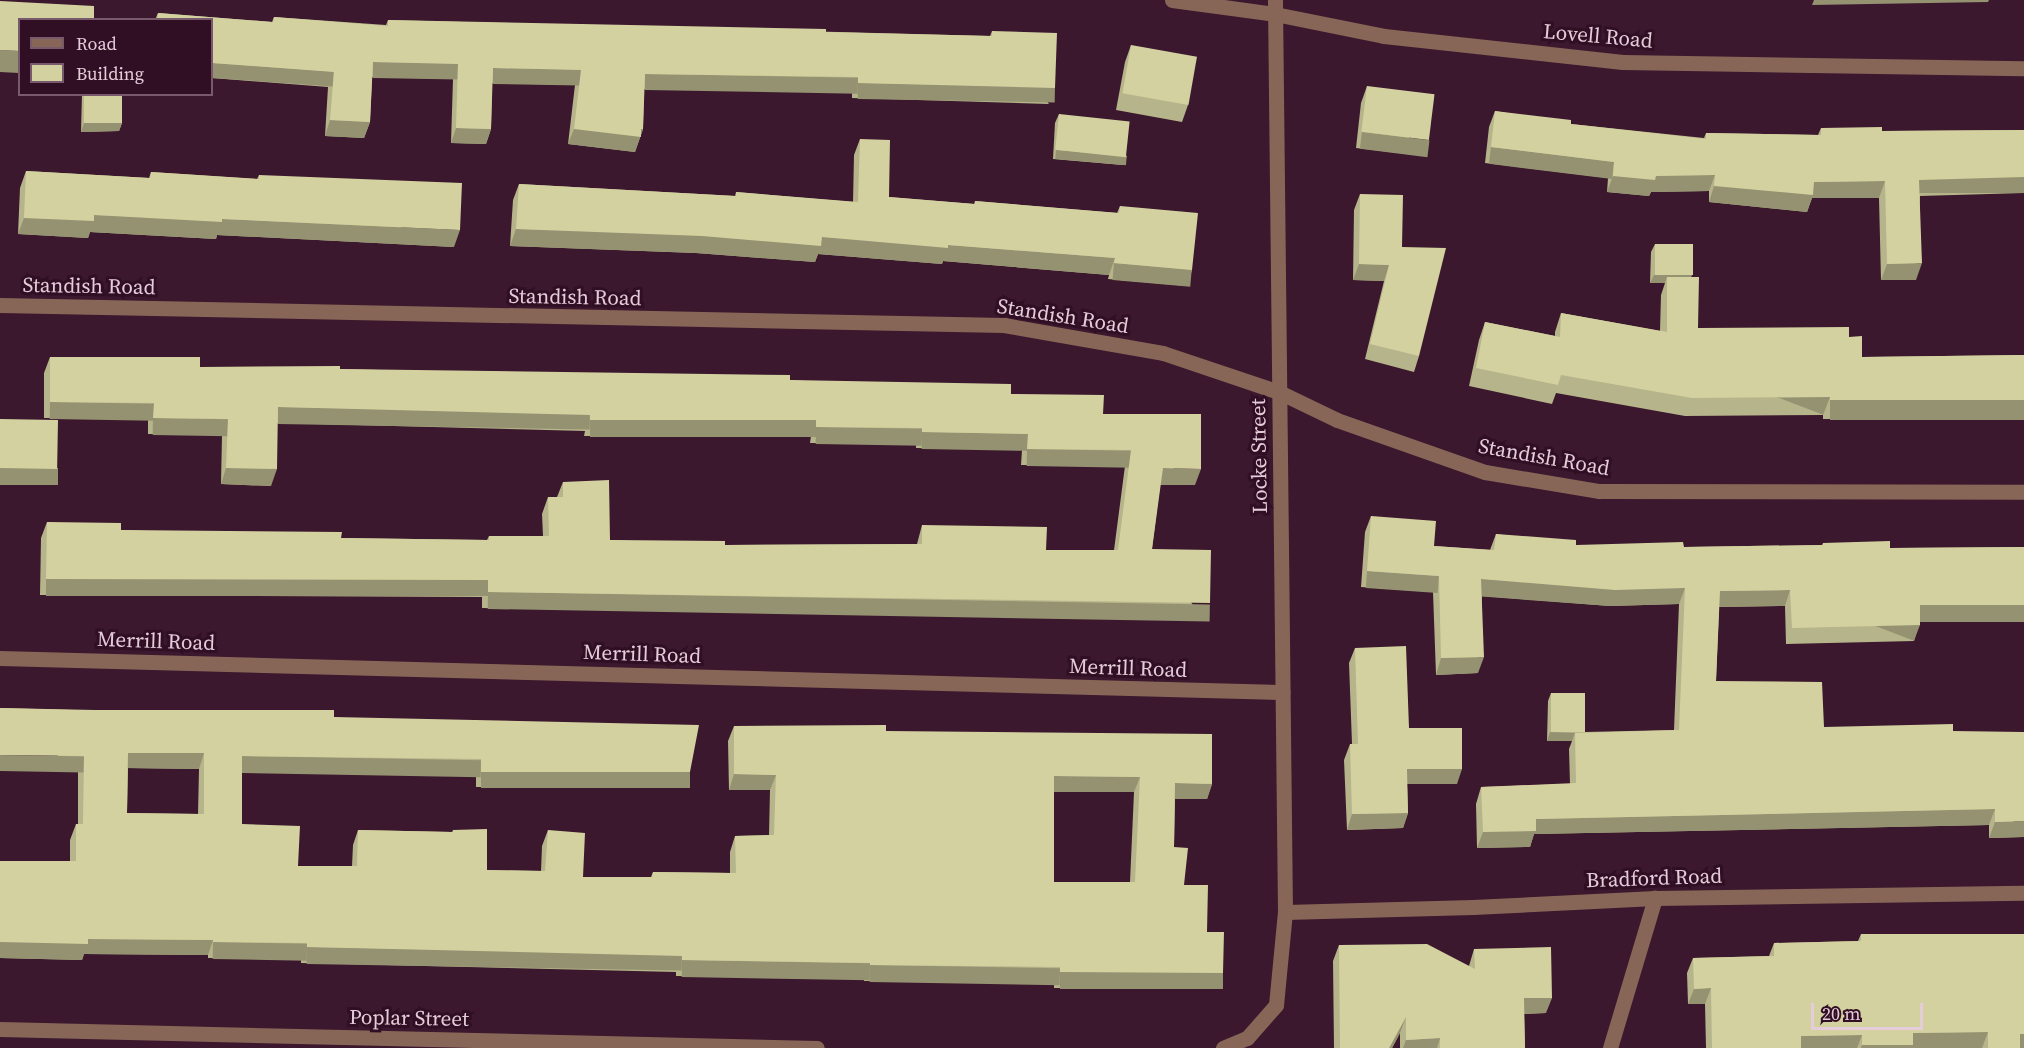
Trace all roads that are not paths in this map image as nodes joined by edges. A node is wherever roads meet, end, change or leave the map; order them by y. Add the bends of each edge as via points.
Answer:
1 (1172, 0) edge
2 (1275, 7) edge
3 (2024, 68) edge
4 (0, 305) edge
5 (1279, 392) junction
6 (2024, 492) edge
7 (0, 658) edge
8 (1283, 692) junction
9 (2024, 893) edge
10 (1655, 898) junction
11 (1286, 912) junction
12 (0, 1029) edge
13 (817, 1048) edge
14 (1223, 1048) edge
15 (1610, 1048) edge

1 - 2 street, Lovell Road
2 - 3 street, Lovell Road via 1384,36 1623,62
2 - 5 street, Locke Street
4 - 5 street, Standish Road via 1004,324 1162,353
5 - 6 street, Standish Road via 1337,420 1485,472 1599,491
5 - 8 street, Locke Street
7 - 8 street, Merrill Road
8 - 11 street, Locke Street
9 - 10 street, Bradford Road
10 - 11 street, Bradford Road
10 - 15 street
11 - 14 street via 1275,1005 1247,1038
12 - 13 street, Poplar Street

